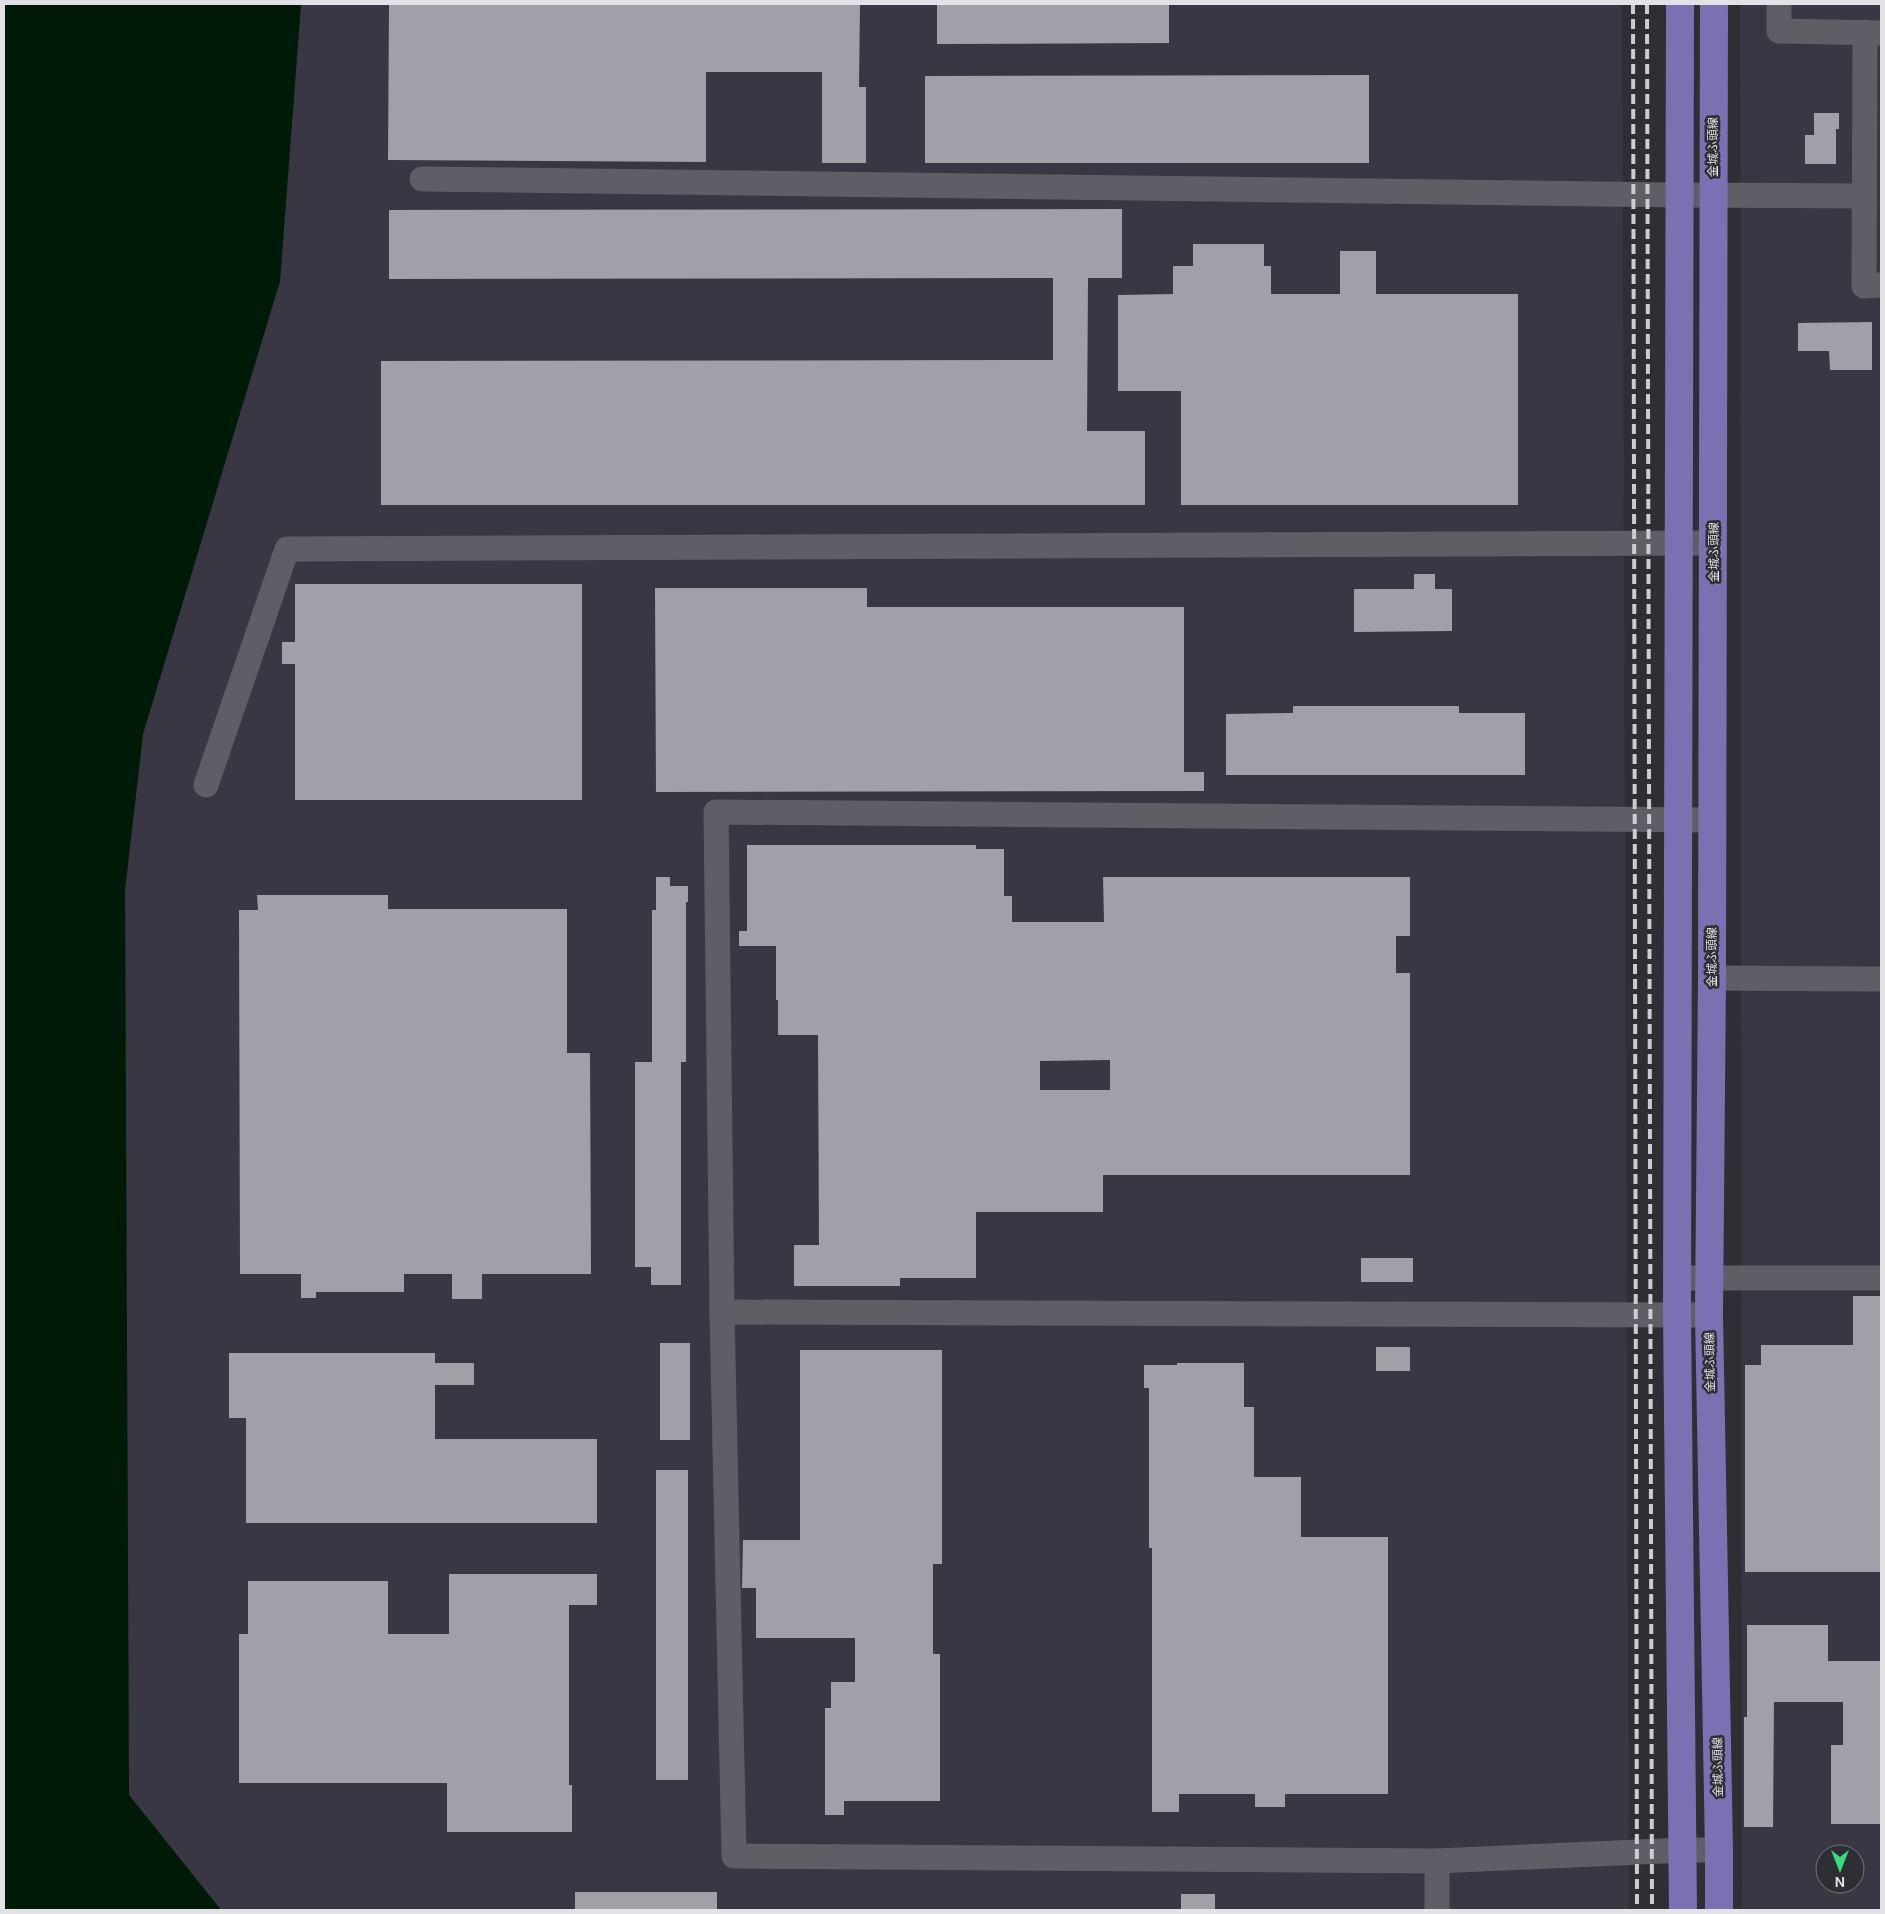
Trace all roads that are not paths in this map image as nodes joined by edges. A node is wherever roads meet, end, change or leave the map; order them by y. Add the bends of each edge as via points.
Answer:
1 (1680, 4) edge
2 (1714, 4) edge
3 (1779, 4) edge
4 (1873, 32) edge
5 (422, 179) dead end
6 (1680, 195) junction
7 (1713, 195) junction
8 (1864, 196) junction
9 (1881, 286) edge
10 (1679, 543) junction
11 (1714, 543) junction
12 (206, 785) dead end
13 (1676, 818) junction
14 (1711, 820) junction
15 (1712, 978) junction
16 (1881, 978) edge
17 (1677, 1278) junction
18 (1881, 1278) edge
19 (1709, 1279) junction
20 (722, 1312) junction
21 (1676, 1314) junction
22 (1709, 1315) junction
23 (1684, 1850) junction
24 (1719, 1850) junction
25 (1437, 1861) junction
26 (1437, 1910) edge
27 (1684, 1910) edge
28 (1719, 1910) edge

1 - 6 main road
2 - 7 main road, 金城ふ頭線
3 - 4 street via 1779,32
4 - 8 street
5 - 6 street
6 - 7 street
6 - 10 main road
7 - 8 street
7 - 11 main road, 金城ふ頭線
8 - 9 street via 1864,286
10 - 11 street
10 - 12 street via 287,549
10 - 13 main road
11 - 14 main road, 金城ふ頭線
13 - 14 street
13 - 17 main road
13 - 20 street via 716,812
14 - 15 main road, 金城ふ頭線
15 - 16 street
15 - 19 main road, 金城ふ頭線
17 - 19 street
17 - 21 main road
18 - 19 street
19 - 22 main road, 金城ふ頭線
20 - 21 street
20 - 25 street via 734,1856
21 - 22 street
21 - 23 main road
22 - 24 main road, 金城ふ頭線
23 - 24 street
23 - 25 street
23 - 27 main road
24 - 28 main road, 金城ふ頭線
25 - 26 street

